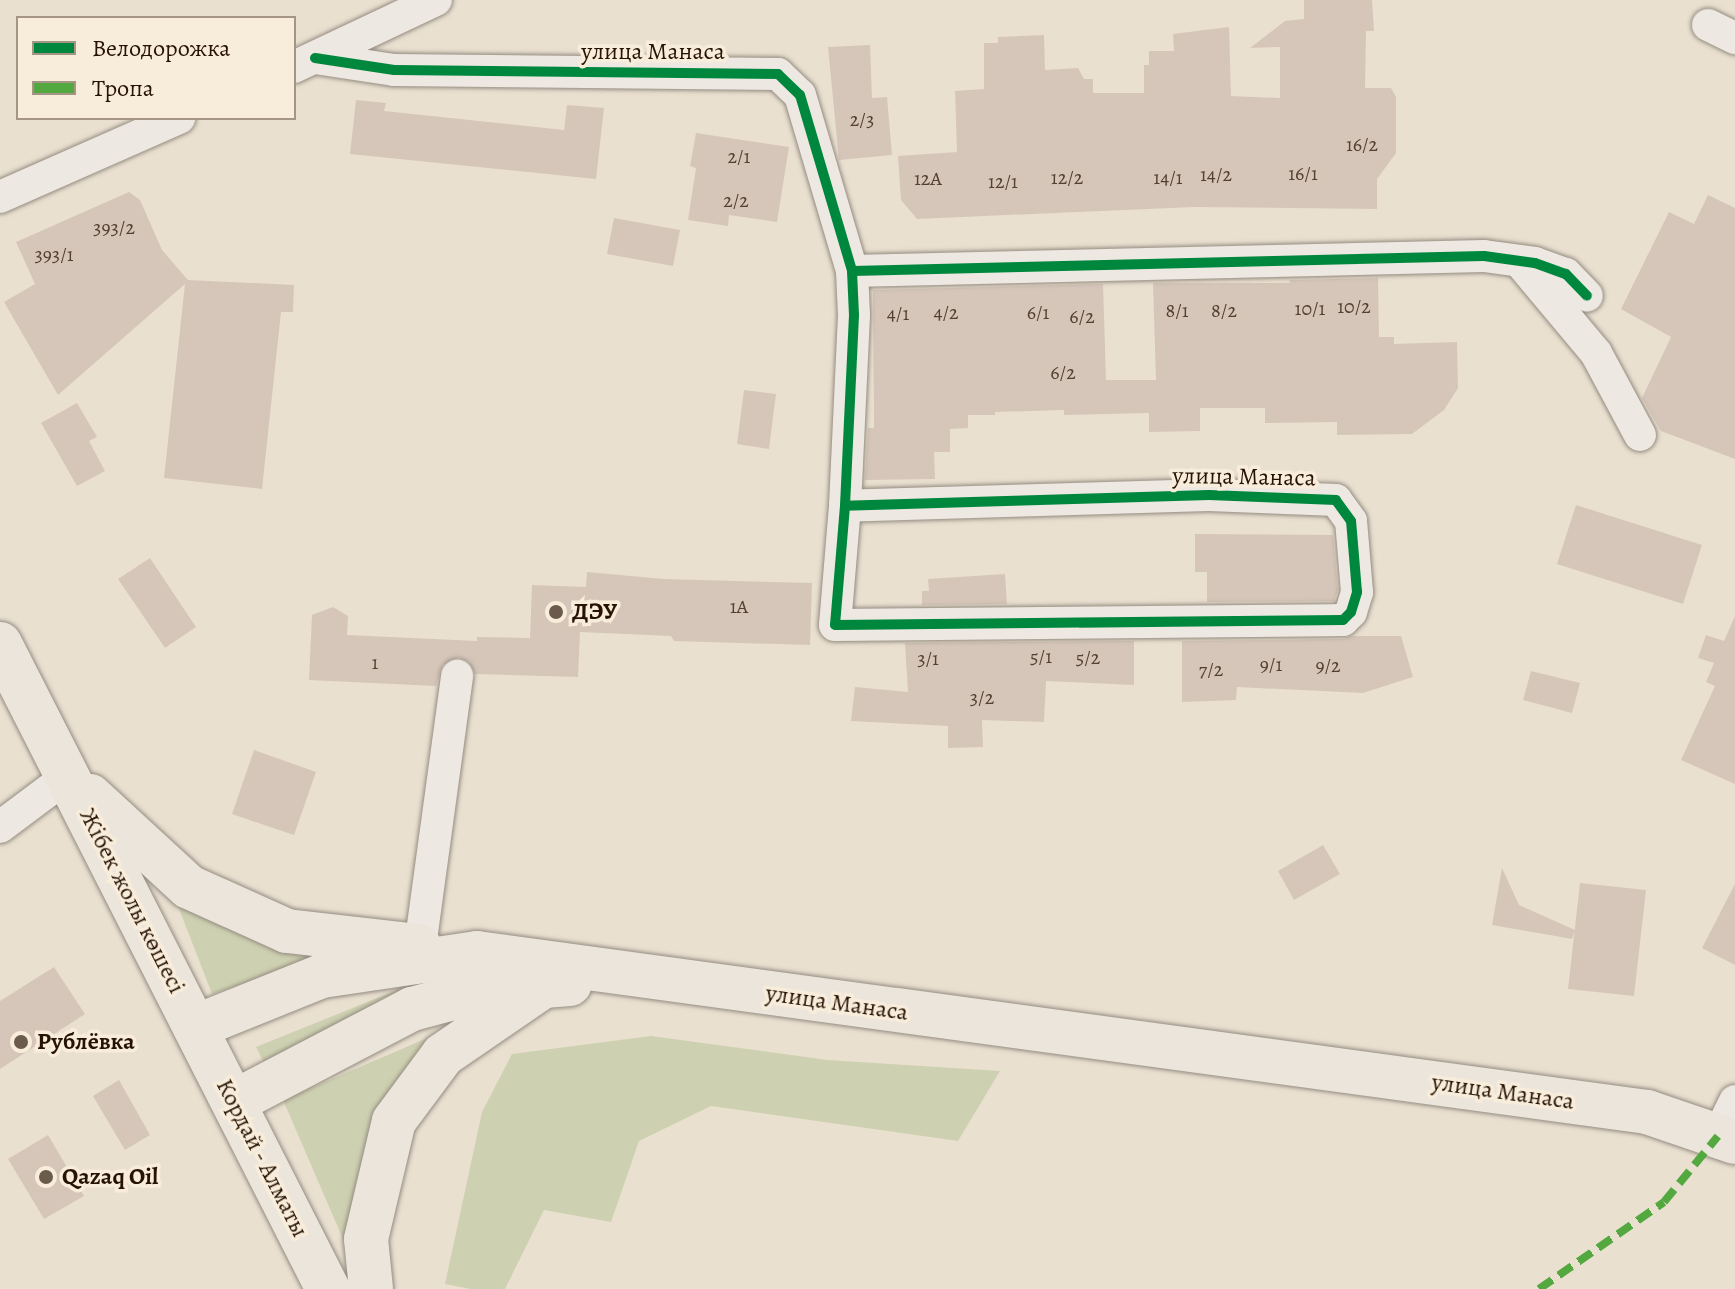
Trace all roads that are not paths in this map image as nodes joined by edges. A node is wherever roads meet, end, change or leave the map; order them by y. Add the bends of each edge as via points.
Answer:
1 (436, 0) edge
2 (305, 62) edge
3 (174, 120) edge
4 (0, 197) edge
5 (1519, 261) junction
6 (852, 271) junction
7 (1587, 296) dead end
8 (1640, 435) dead end
9 (845, 506) junction
10 (0, 644) edge
11 (457, 676) dead end
12 (68, 776) junction
13 (0, 827) edge
14 (420, 947) junction
15 (477, 953) junction
16 (649, 977) junction
17 (541, 987) junction
18 (195, 1027) junction
19 (234, 1102) junction
20 (1729, 1127) edge
21 (328, 1289) edge
22 (371, 1289) edge

1 - 2 street
2 - 6 street, улица Манаса via 394,70 778,74 800,95
3 - 4 street
5 - 6 street via 1410,255
5 - 7 street via 1566,274
5 - 8 street via 1596,353
6 - 9 street, улица Манаса
9 - 9 street, улица Манаса via 1209,495 1336,500 1351,521 1357,592 1343,620 835,625
10 - 12 highway, Жібек жолы көшесі
11 - 14 street
12 - 13 street, Жібек жолы көшесі
12 - 14 highway via 189,887 287,931
12 - 18 highway, Жібек жолы көшесі
14 - 15 highway
15 - 16 highway
15 - 18 highway via 322,976
16 - 17 highway
16 - 20 highway, улица Манаса
17 - 19 highway via 479,991 412,1009
17 - 22 highway via 443,1055 394,1121 366,1239
18 - 19 highway, Кордай - Алматы
19 - 21 highway, Кордай - Алматы

